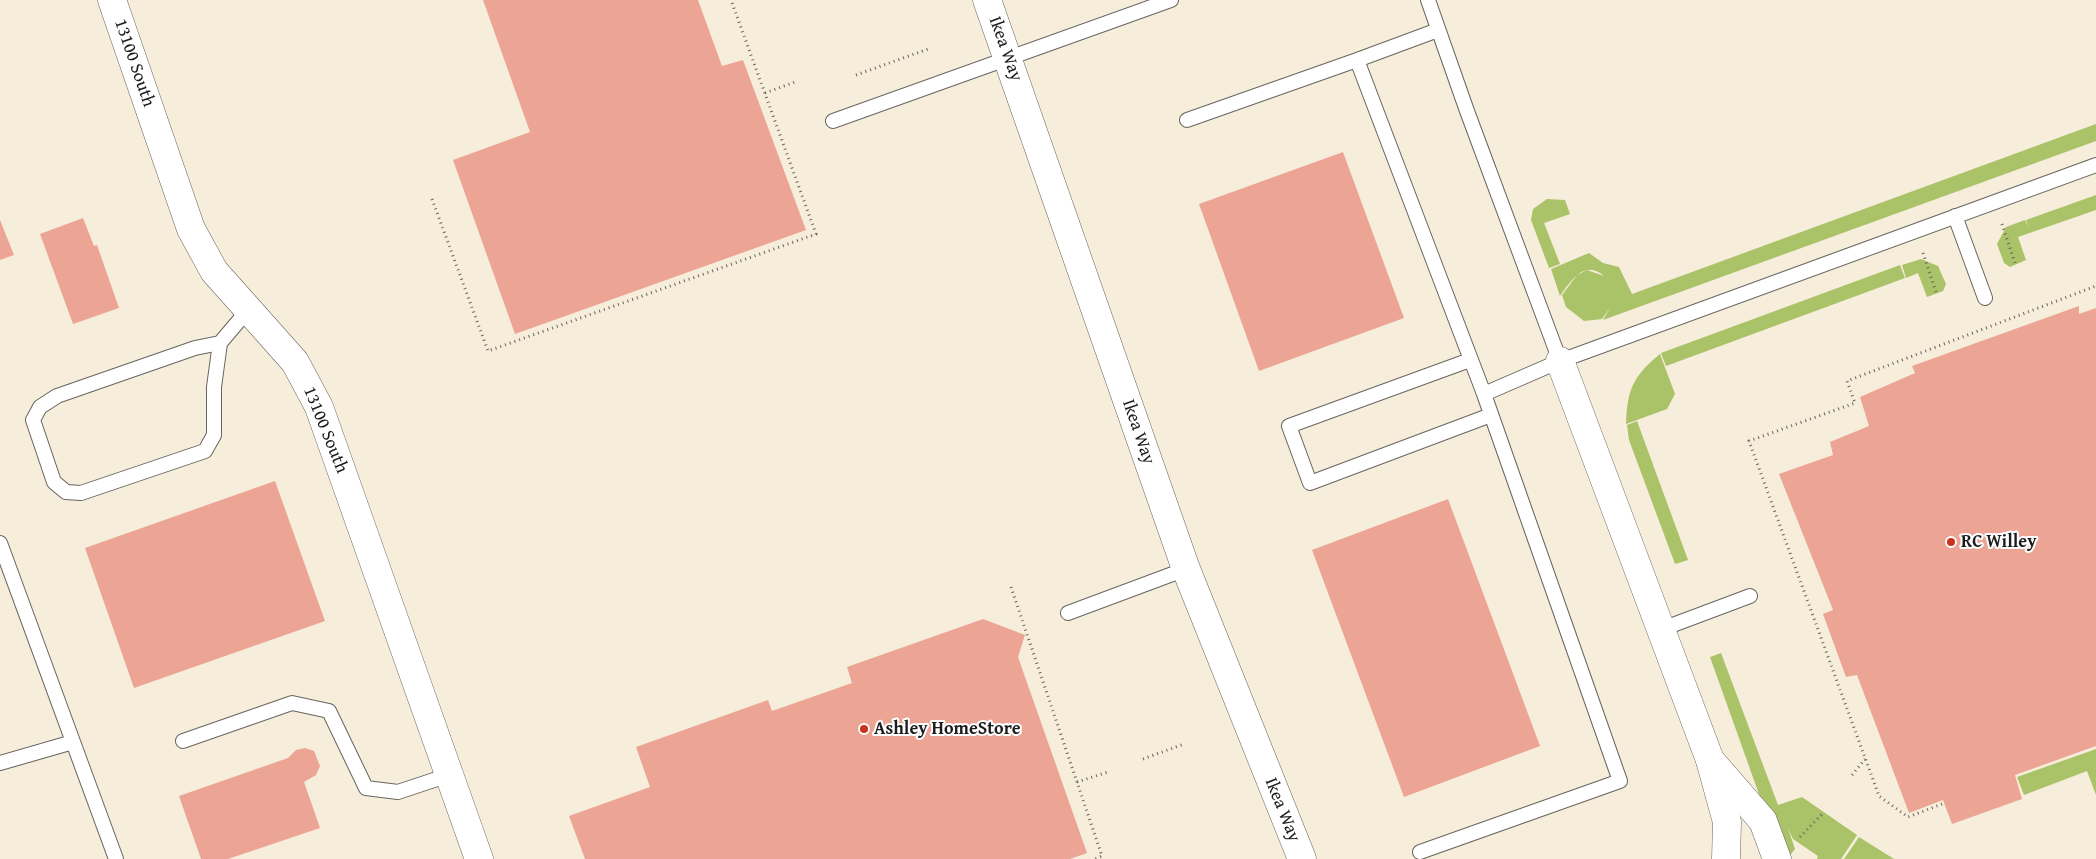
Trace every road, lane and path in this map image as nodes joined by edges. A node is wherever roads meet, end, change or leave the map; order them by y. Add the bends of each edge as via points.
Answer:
1 (112, 0) edge
2 (731, 0) edge
3 (987, 0) edge
4 (1172, 0) edge
5 (1428, 0) edge
6 (1438, 30) junction
7 (931, 48) dead end
8 (1008, 58) junction
9 (1357, 60) junction
10 (856, 75) dead end
11 (795, 82) dead end
12 (764, 93) junction
13 (1187, 120) dead end
14 (833, 121) dead end
15 (2096, 165) edge
16 (432, 199) dead end
17 (1956, 216) junction
18 (2001, 224) dead end
19 (1922, 252) dead end
20 (2016, 266) dead end
21 (2096, 286) edge
22 (1937, 295) dead end
23 (1985, 298) dead end
24 (248, 310) junction
25 (220, 343) junction
26 (1470, 360) junction
27 (1560, 361) junction
28 (1484, 394) junction
29 (1491, 415) junction
30 (0, 542) edge
31 (1186, 569) junction
32 (1011, 587) dead end
33 (1750, 596) dead end
34 (1068, 613) dead end
35 (1662, 629) junction
36 (183, 741) dead end
37 (73, 742) junction
38 (1184, 744) dead end
39 (1143, 759) dead end
40 (1865, 759) junction
41 (1710, 760) junction
42 (0, 763) edge
43 (1108, 772) dead end
44 (449, 775) junction
45 (1852, 775) dead end
46 (1077, 782) junction
47 (1942, 804) dead end
48 (1824, 812) dead end
49 (1786, 850) edge
50 (1420, 852) dead end
51 (474, 857) edge
52 (116, 859) edge
53 (1095, 859) edge
54 (1302, 859) edge
55 (1726, 859) edge

1 - 24 street, 13100 South via 191,229 214,271
2 - 12 path
3 - 8 street, Ikea Way
4 - 8 lane
5 - 6 lane
6 - 9 lane
6 - 27 lane
7 - 10 path
8 - 14 lane
8 - 31 street, Ikea Way
9 - 13 lane
9 - 26 lane
11 - 12 path
12 - 16 path via 816,234 488,351
15 - 17 lane
17 - 23 lane
17 - 27 lane
18 - 20 path
19 - 22 path
21 - 40 path via 1847,381 1855,403 1750,441
24 - 25 lane
24 - 44 street, 13100 South via 295,362 319,407
25 - 25 lane via 195,348 57,396 40,408 33,420 54,482 66,492 81,493 205,451 214,435 214,387
26 - 28 lane
26 - 29 lane via 1289,426 1310,483
27 - 28 lane
27 - 35 street
28 - 29 lane
29 - 50 lane via 1620,780
30 - 37 lane
31 - 34 lane
31 - 54 street, Ikea Way
32 - 46 path
33 - 35 lane
35 - 41 street
36 - 44 lane via 292,703 329,711 366,788 398,792
37 - 42 lane
37 - 52 lane
38 - 39 path
40 - 45 path
40 - 47 path via 1879,796 1908,817
41 - 49 street
41 - 55 street via 1727,822
43 - 46 path
44 - 51 street, 13100 South
46 - 53 path via 1102,856
48 - 49 path

